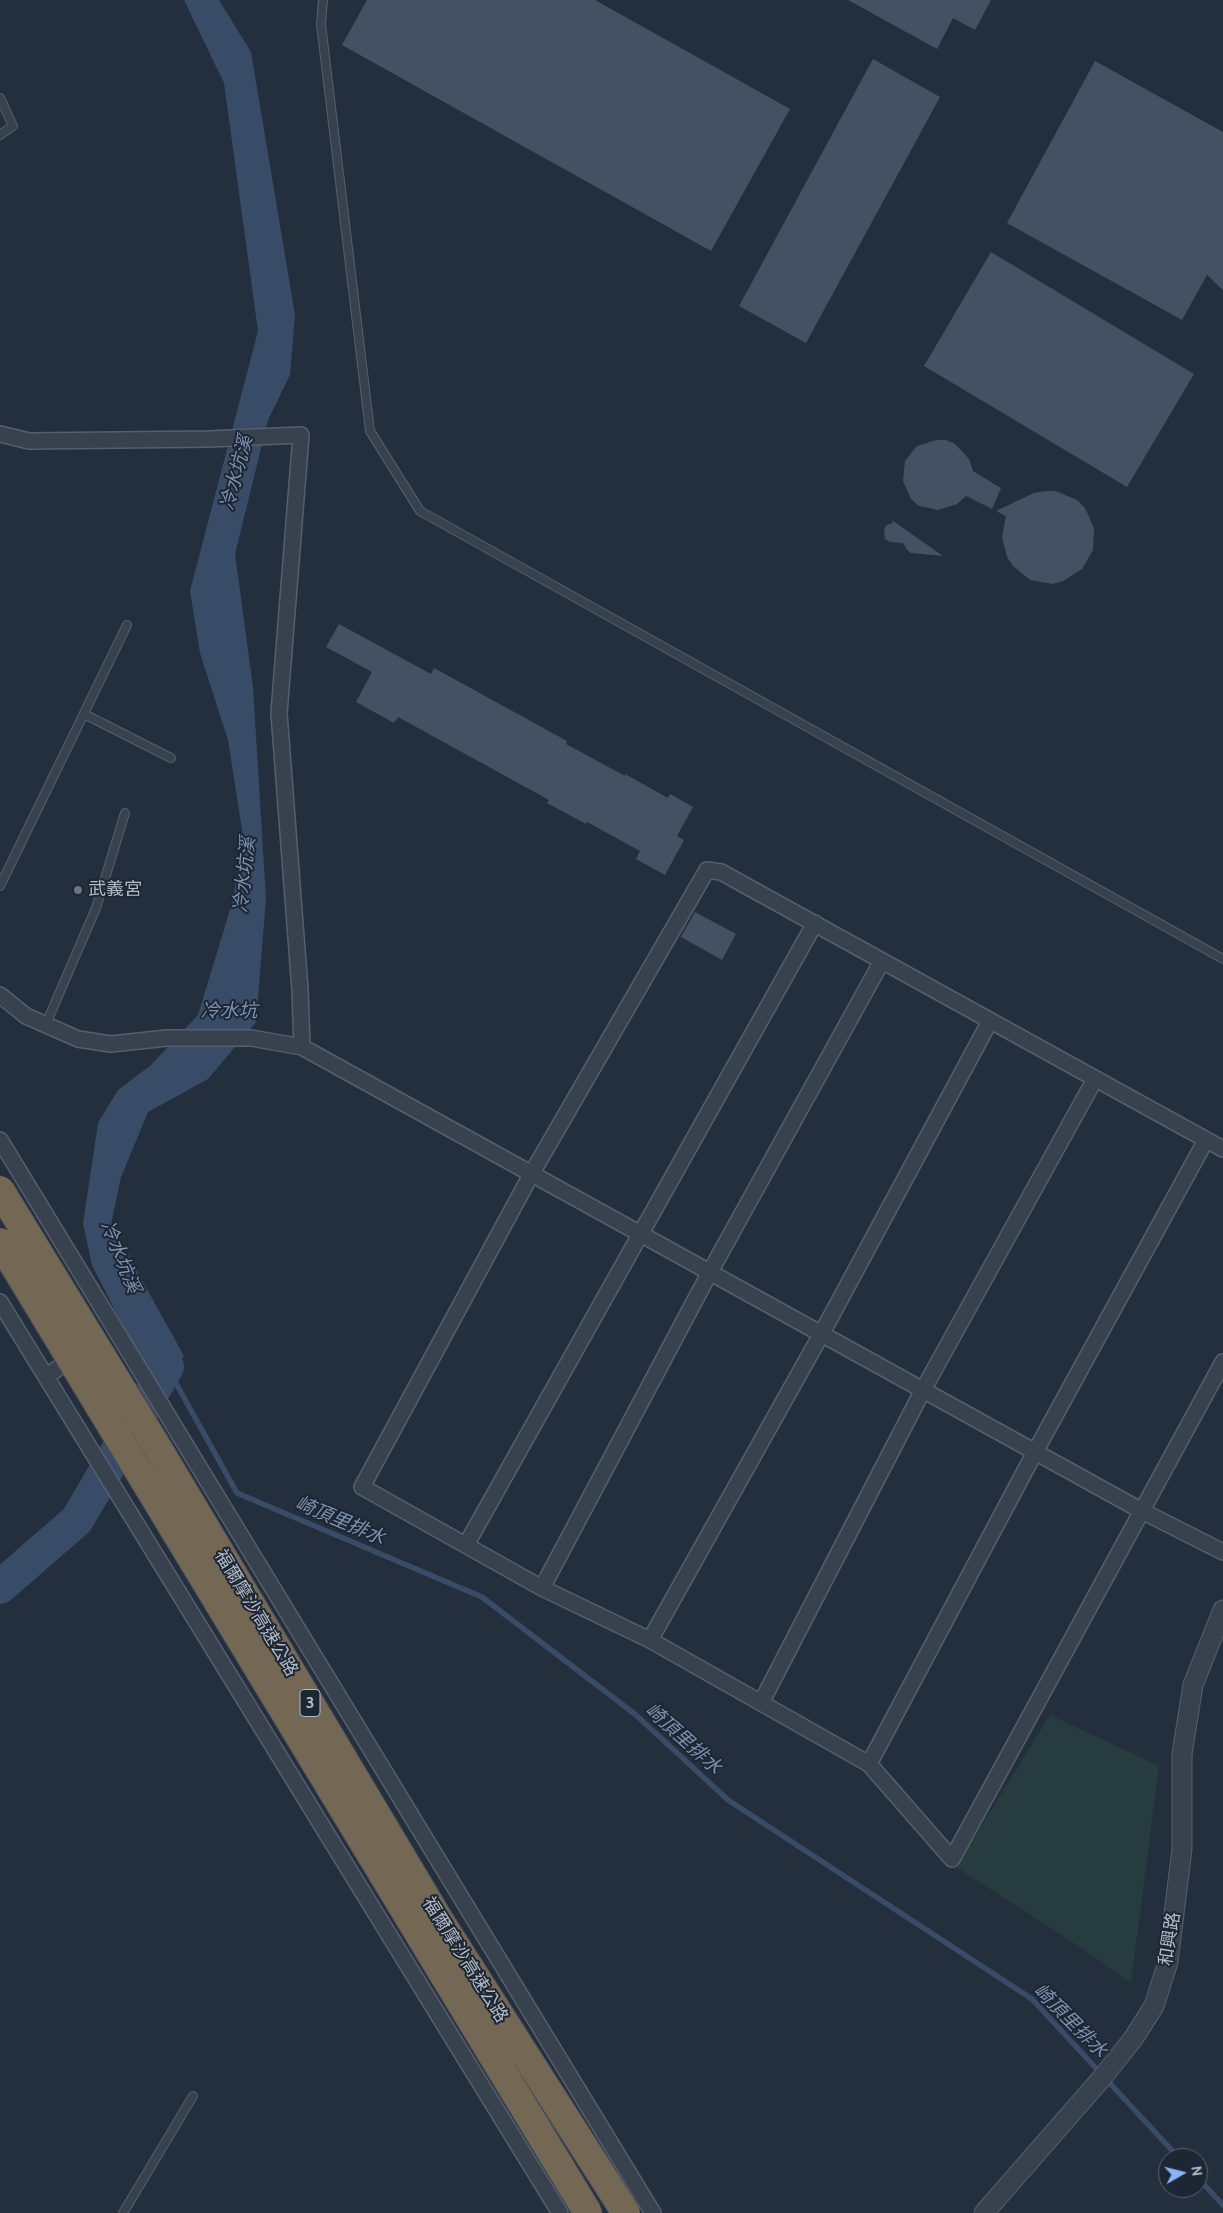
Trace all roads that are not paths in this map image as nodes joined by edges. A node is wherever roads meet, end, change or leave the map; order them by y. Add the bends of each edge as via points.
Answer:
1 (323, 0) edge
2 (0, 98) edge
3 (0, 135) edge
4 (0, 434) edge
5 (127, 625) dead end
6 (84, 714) junction
7 (171, 758) dead end
8 (125, 814) dead end
9 (0, 886) edge
10 (815, 923) junction
11 (1223, 959) edge
12 (882, 961) junction
13 (0, 995) edge
14 (990, 1020) junction
15 (46, 1024) junction
16 (302, 1046) junction
17 (1095, 1079) junction
18 (0, 1140) edge
19 (1206, 1140) junction
20 (1223, 1149) edge
21 (532, 1173) junction
22 (0, 1190) edge
23 (640, 1232) junction
24 (0, 1242) edge
25 (710, 1272) junction
26 (0, 1302) edge
27 (115, 1329) junction
28 (822, 1333) junction
29 (1223, 1362) edge
30 (46, 1377) junction
31 (923, 1390) junction
32 (1036, 1452) junction
33 (1142, 1511) junction
34 (466, 1546) junction
35 (1223, 1552) edge
36 (542, 1588) junction
37 (1223, 1610) edge
38 (650, 1640) junction
39 (326, 1676) junction
40 (761, 1703) junction
41 (259, 1724) junction
42 (869, 1764) junction
43 (193, 2096) dead end
44 (123, 2213) edge
45 (560, 2213) edge
46 (588, 2213) edge
47 (626, 2213) edge
48 (653, 2213) edge
49 (984, 2213) edge

1 - 11 lane via 321,24 370,431 420,511
2 - 3 lane via 13,126
4 - 16 street via 29,441 301,435 279,713
5 - 6 lane
6 - 7 lane
6 - 9 lane
8 - 15 lane via 96,908
10 - 12 street
10 - 21 street via 721,872 707,870
10 - 23 street
12 - 14 street
12 - 25 street
13 - 15 street via 26,1016
14 - 17 street
14 - 28 street
15 - 16 street via 78,1039 111,1044 167,1038 251,1038
16 - 21 street
17 - 19 street
17 - 31 street
18 - 27 street
19 - 20 street
19 - 32 street
21 - 23 street
21 - 34 street via 362,1487
22 - 47 highway, 福爾摩沙高速公路 / 3, bridge via 438,1918
23 - 25 street
23 - 34 street
24 - 46 highway, 福爾摩沙高速公路 / 3, bridge
25 - 28 street
25 - 36 street
26 - 30 street
27 - 30 street
27 - 39 street
28 - 31 street
28 - 38 street
29 - 33 street
30 - 41 street
31 - 32 street
31 - 40 street
32 - 33 street
32 - 42 street
33 - 35 street
33 - 42 street via 952,1859
34 - 36 street
36 - 38 street
37 - 49 street, 和興路 via 1193,1685 1182,1754 1182,1849 1168,1962 1154,2006 1133,2040 1101,2079
38 - 40 street
39 - 41 street
39 - 48 street
40 - 42 street
41 - 45 street
43 - 44 lane

